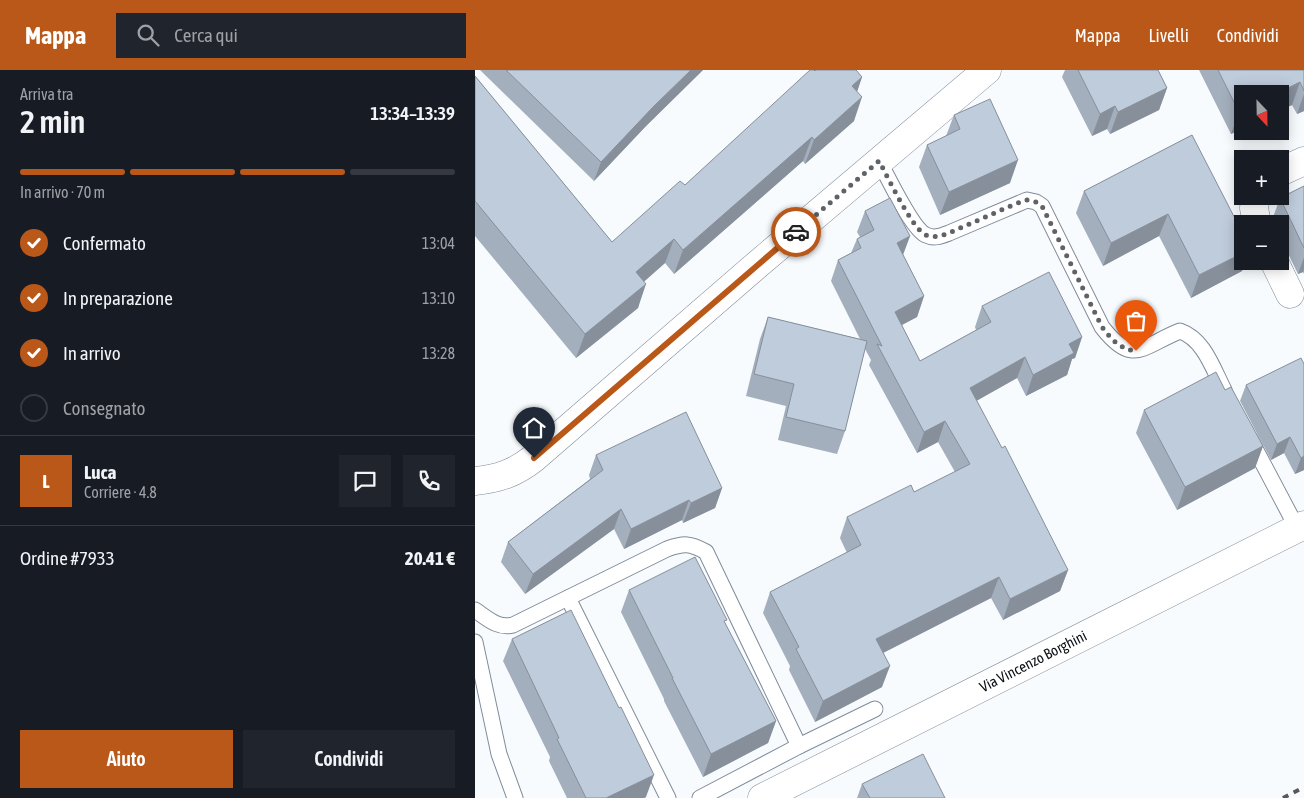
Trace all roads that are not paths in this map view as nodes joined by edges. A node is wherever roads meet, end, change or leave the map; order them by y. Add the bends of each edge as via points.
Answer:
1 (987, 70) edge
2 (879, 161) junction
3 (1304, 161) edge
4 (1289, 168) edge
5 (1279, 270) edge
6 (1290, 294) dead end
7 (1232, 404) edge
8 (1241, 422) edge
9 (475, 481) edge
10 (1300, 526) edge
11 (568, 598) junction
12 (475, 610) edge
13 (475, 642) edge
14 (875, 710) dead end
15 (799, 746) junction
16 (515, 798) edge
17 (668, 798) edge
18 (700, 798) edge
19 (761, 798) edge

1 - 2 street
2 - 7 lane via 913,222 928,236 949,233 1027,200 1042,206 1102,327 1113,341 1125,350 1136,351 1180,331 1189,334 1199,343
2 - 9 street via 524,466 504,476
3 - 4 street
5 - 6 street
8 - 10 lane
10 - 19 street, Via Vincenzo Borghini
11 - 12 lane via 506,627 497,625
11 - 15 lane via 681,544 693,545 705,552
11 - 17 lane
13 - 16 lane via 499,754
14 - 15 lane
15 - 18 lane

